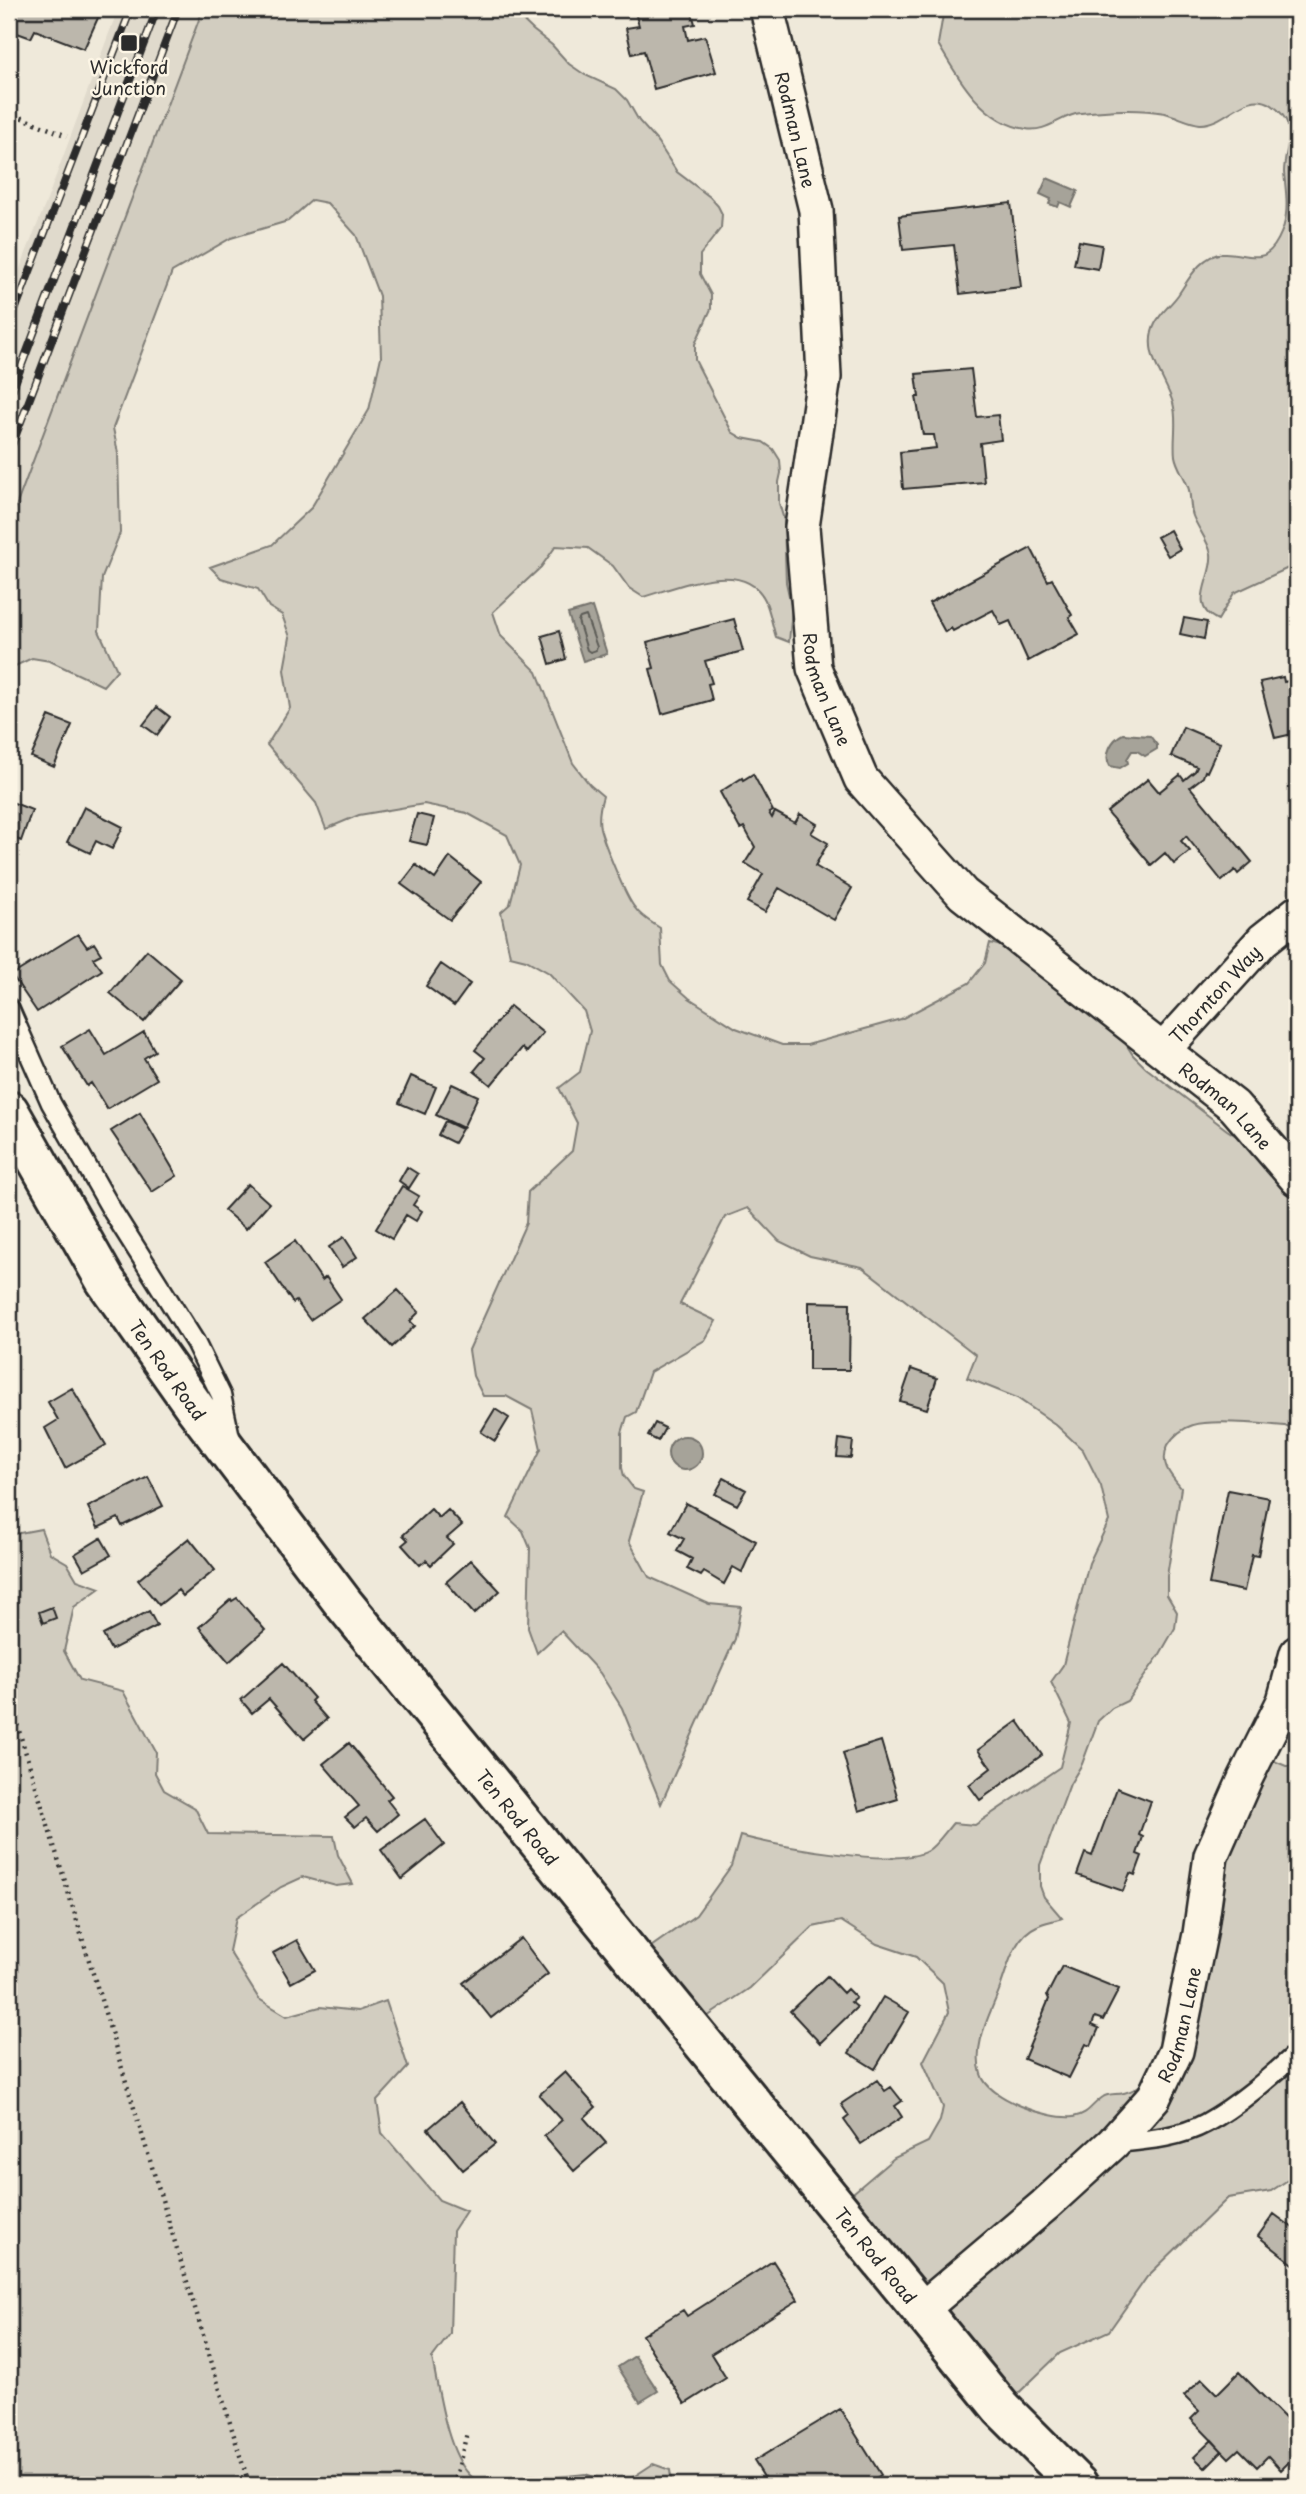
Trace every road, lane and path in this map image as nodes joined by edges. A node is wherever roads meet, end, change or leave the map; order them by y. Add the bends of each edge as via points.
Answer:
1 (767, 9) edge
2 (15, 115) dead end
3 (67, 136) dead end
4 (1297, 913) edge
5 (9, 1008) edge
6 (1164, 1049) junction
7 (9, 1111) edge
8 (1297, 1178) edge
9 (235, 1461) junction
10 (1297, 1653) edge
11 (9, 1698) edge
12 (1297, 2053) edge
13 (1113, 2143) junction
14 (922, 2309) junction
15 (467, 2433) dead end
16 (249, 2485) edge
17 (454, 2485) edge
18 (1078, 2485) edge

1 - 6 street, Rodman Lane via 816,210 824,377 802,527 814,668 861,779 963,894
2 - 3 path
4 - 6 street, Thornton Way via 1264,940
5 - 9 lane via 51,1103 195,1342 221,1395
6 - 8 street, Rodman Lane via 1234,1106
7 - 9 main road, Ten Rod Road via 104,1280
9 - 14 main road, Ten Rod Road via 344,1604
10 - 13 street, Rodman Lane via 1284,1701 1211,1856 1176,2051 1154,2096
11 - 16 path
12 - 13 lane via 1205,2124 1161,2138
13 - 14 street, Rodman Lane
14 - 18 main road, Ten Rod Road via 1002,2409
15 - 17 path

